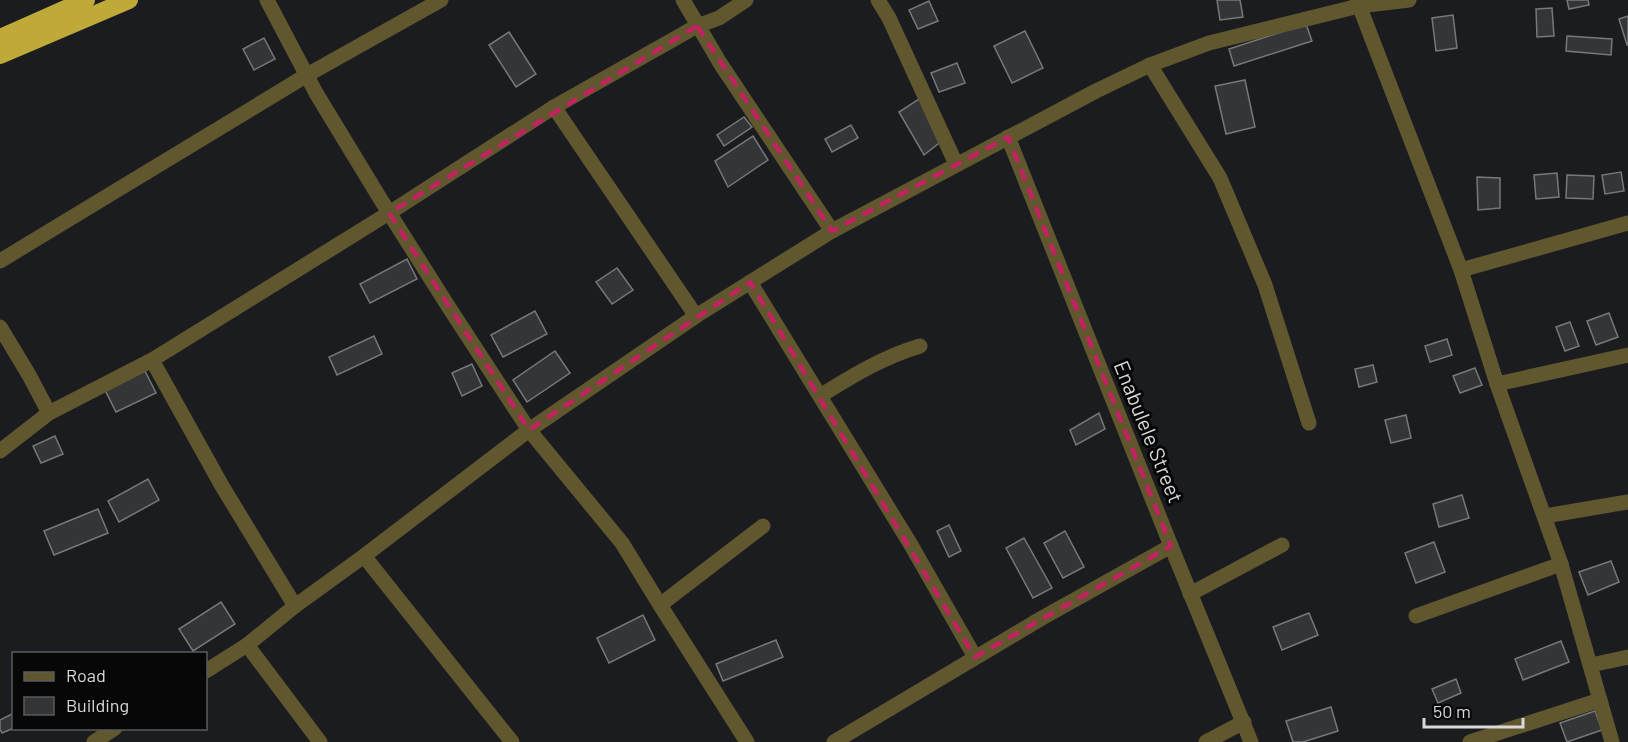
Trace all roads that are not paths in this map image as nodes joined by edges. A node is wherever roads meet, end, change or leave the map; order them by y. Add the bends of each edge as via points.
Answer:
1 (86, 0) edge
2 (129, 0) edge
3 (267, 0) edge
4 (441, 0) edge
5 (683, 0) edge
6 (746, 0) edge
7 (878, 0) edge
8 (1409, 0) edge
9 (1358, 3) edge
10 (697, 26) junction
11 (0, 38) edge
12 (0, 55) edge
13 (1150, 65) junction
14 (307, 75) junction
15 (554, 107) junction
16 (1008, 137) junction
17 (956, 164) junction
18 (389, 213) junction
19 (1628, 223) edge
20 (832, 231) junction
21 (0, 261) edge
22 (1461, 270) junction
23 (750, 282) junction
24 (696, 316) junction
25 (0, 327) edge
26 (920, 346) dead end
27 (1628, 355) edge
28 (152, 360) junction
29 (1497, 384) junction
30 (820, 396) junction
31 (49, 413) junction
32 (1309, 423) dead end
33 (529, 430) junction
34 (0, 451) edge
35 (1628, 502) edge
36 (1545, 516) junction
37 (763, 526) dead end
38 (1282, 545) dead end
39 (1170, 546) junction
40 (364, 556) junction
41 (1561, 564) junction
42 (1191, 594) junction
43 (660, 605) junction
44 (296, 606) junction
45 (1416, 616) dead end
46 (247, 645) junction
47 (975, 657) junction
48 (1628, 657) edge
49 (1591, 665) junction
50 (207, 670) edge
51 (1600, 700) junction
52 (1244, 722) junction
53 (113, 730) edge
54 (94, 742) edge
55 (320, 742) edge
56 (512, 742) edge
57 (747, 742) edge
58 (834, 742) edge
59 (1206, 742) edge
60 (1251, 742) edge
61 (1470, 742) edge
62 (1612, 742) edge

1 - 11 highway
2 - 12 highway
3 - 14 street
4 - 14 street
5 - 10 street
6 - 10 street
7 - 17 street
8 - 9 street
9 - 13 street via 1209,43
9 - 22 street
10 - 15 street
10 - 20 street
13 - 16 street
13 - 32 street via 1220,178 1265,285
14 - 18 street
14 - 21 street
15 - 18 street
15 - 24 street
16 - 17 street
16 - 39 street, Enabulele Street
17 - 20 street
18 - 28 street
18 - 33 street
19 - 22 street
20 - 23 street
22 - 29 street
23 - 24 street
23 - 30 street
24 - 33 street
25 - 31 street
26 - 30 street via 869,366
27 - 29 street
28 - 31 street
28 - 44 street via 222,486
29 - 36 street
30 - 47 street
31 - 34 street
33 - 40 street
33 - 43 street via 622,543
35 - 36 street
36 - 41 street
37 - 43 street
38 - 42 street
39 - 42 street, Enabulele Street
39 - 47 street
40 - 44 street
40 - 56 street
41 - 45 street
41 - 49 street
42 - 52 street, Enabulele Street
43 - 57 street
44 - 46 street
46 - 50 street
46 - 55 street
47 - 58 street
48 - 49 street
49 - 51 street
51 - 61 street
51 - 62 street
52 - 59 street
52 - 60 street, Enabulele Street
53 - 54 street

